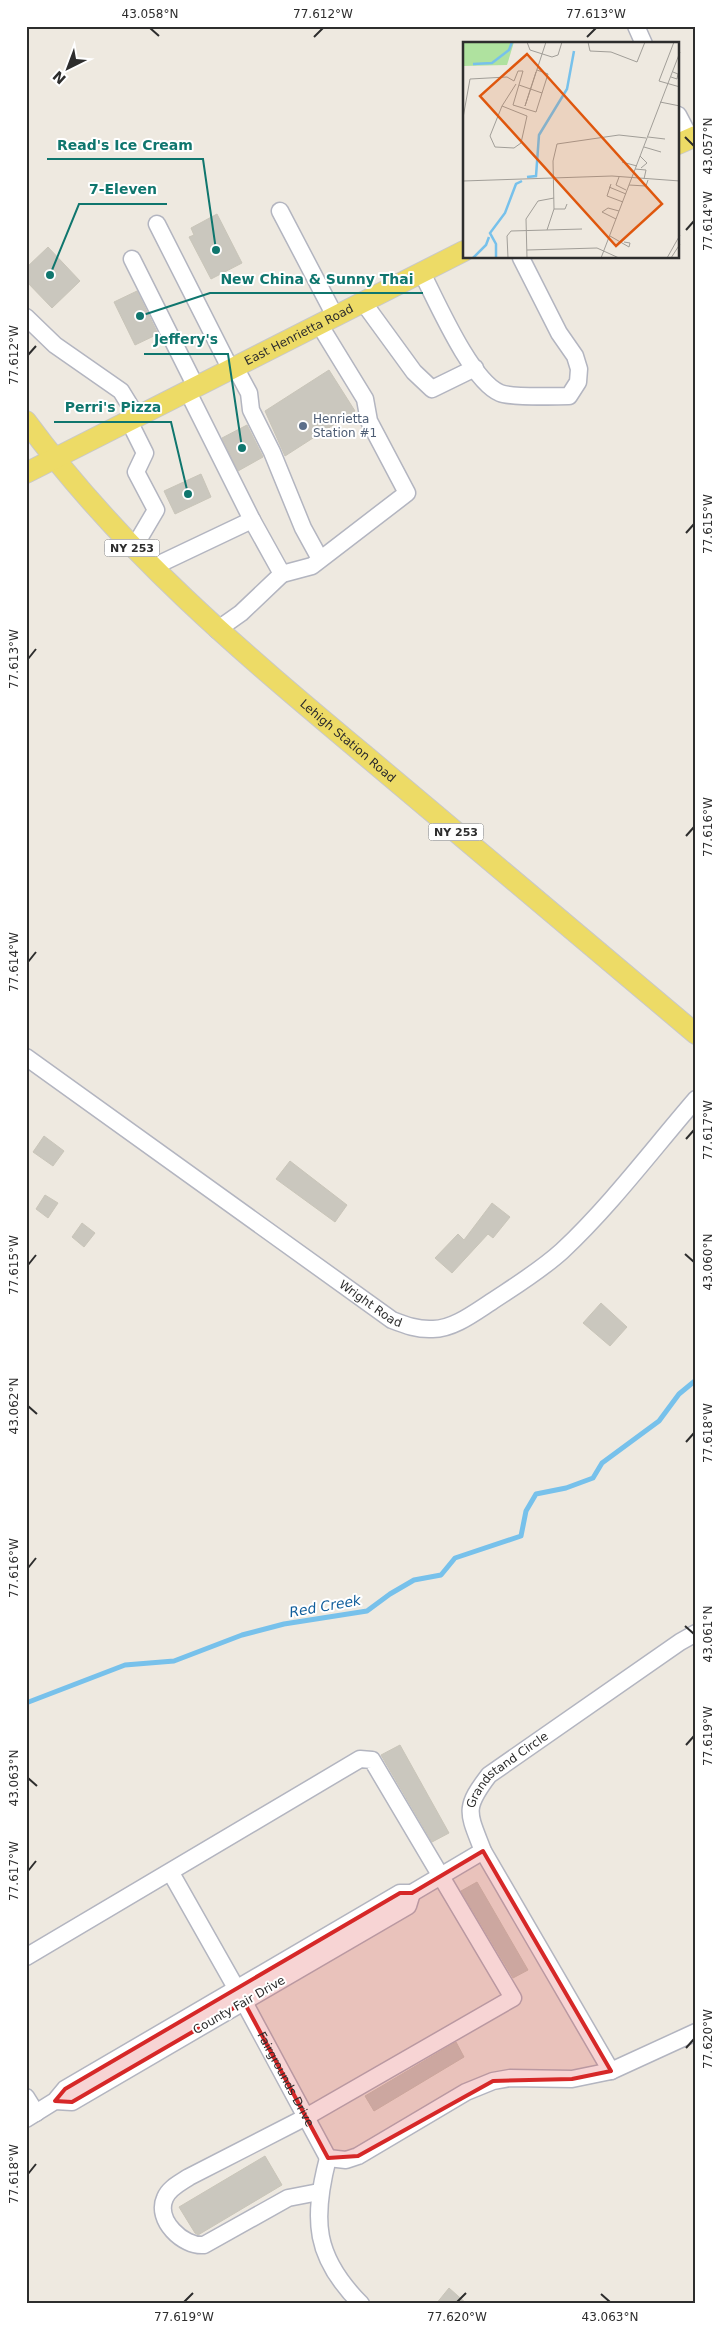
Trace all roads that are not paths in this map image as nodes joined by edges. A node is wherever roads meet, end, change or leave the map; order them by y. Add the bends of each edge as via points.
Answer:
1 (636, 26) edge
2 (643, 42) edge
3 (680, 120) edge
4 (688, 139) edge
5 (280, 211) dead end
6 (157, 224) dead end
7 (463, 252) edge
8 (132, 259) dead end
9 (522, 259) edge
10 (422, 273) junction
11 (363, 302) junction
12 (26, 316) edge
13 (327, 320) junction
14 (233, 368) junction
15 (475, 368) junction
16 (192, 390) junction
17 (133, 419) junction
18 (26, 421) edge
19 (54, 460) junction
20 (26, 474) edge
21 (252, 520) junction
22 (133, 549) junction
23 (320, 559) junction
24 (153, 568) junction
25 (282, 574) junction
26 (217, 630) junction
27 (696, 1034) edge
28 (26, 1057) edge
29 (696, 1099) edge
30 (696, 1633) edge
31 (483, 1851) junction
32 (171, 1873) junction
33 (440, 1878) junction
34 (26, 1957) edge
35 (240, 1996) junction
36 (696, 2032) edge
37 (611, 2071) junction
38 (26, 2097) edge
39 (31, 2116) edge
40 (306, 2117) junction
41 (328, 2158) junction
42 (320, 2192) junction
43 (361, 2304) edge

1 - 2 street
3 - 4 street
5 - 13 street
6 - 14 street
7 - 10 main road, East Henrietta Road
8 - 16 street
9 - 15 street via 574,356 579,369 578,382 569,396 502,394 491,388
10 - 11 main road, East Henrietta Road
10 - 15 street via 466,358
11 - 13 main road, East Henrietta Road
11 - 15 street via 414,372 432,389
12 - 17 street via 54,345 122,392
13 - 14 main road, East Henrietta Road
13 - 23 street via 364,399 369,420 407,493
14 - 16 main road, East Henrietta Road
14 - 23 street via 250,393 251,410
16 - 17 main road, East Henrietta Road
16 - 21 street
17 - 19 main road, East Henrietta Road
17 - 22 street via 145,453 136,472 156,510
18 - 19 main road, Lehigh Station Road / NY 253
19 - 20 main road, East Henrietta Road
19 - 22 main road, Lehigh Station Road / NY 253
21 - 24 street
21 - 25 street
22 - 24 main road, Lehigh Station Road / NY 253
23 - 25 street via 312,566
24 - 26 main road, Lehigh Station Road / NY 253
25 - 26 street
26 - 27 main road, Lehigh Station Road / NY 253
28 - 29 street, Wright Road via 392,1320 433,1330 477,1311 562,1251
30 - 31 street, Grandstand Circle via 489,1775 473,1796 469,1815
31 - 33 street, County Fair Drive
31 - 37 street, Grandstand Circle
32 - 33 street via 360,1759 372,1760 427,1850
32 - 34 street
32 - 35 street, Fairgrounds Drive
33 - 35 street, County Fair Drive via 412,1893 408,1906
33 - 40 street via 513,1998
35 - 39 street, County Fair Drive via 72,2102 55,2101
35 - 40 street, Fairgrounds Drive
36 - 37 street
37 - 41 street via 572,2079 510,2078 492,2081 466,2092 358,2156 346,2160
38 - 39 street
40 - 41 street, Fairgrounds Drive
40 - 42 street via 173,2187 166,2196 164,2210 181,2239 195,2246 204,2245 288,2198
41 - 42 street
42 - 43 street via 319,2224 326,2256 338,2278

